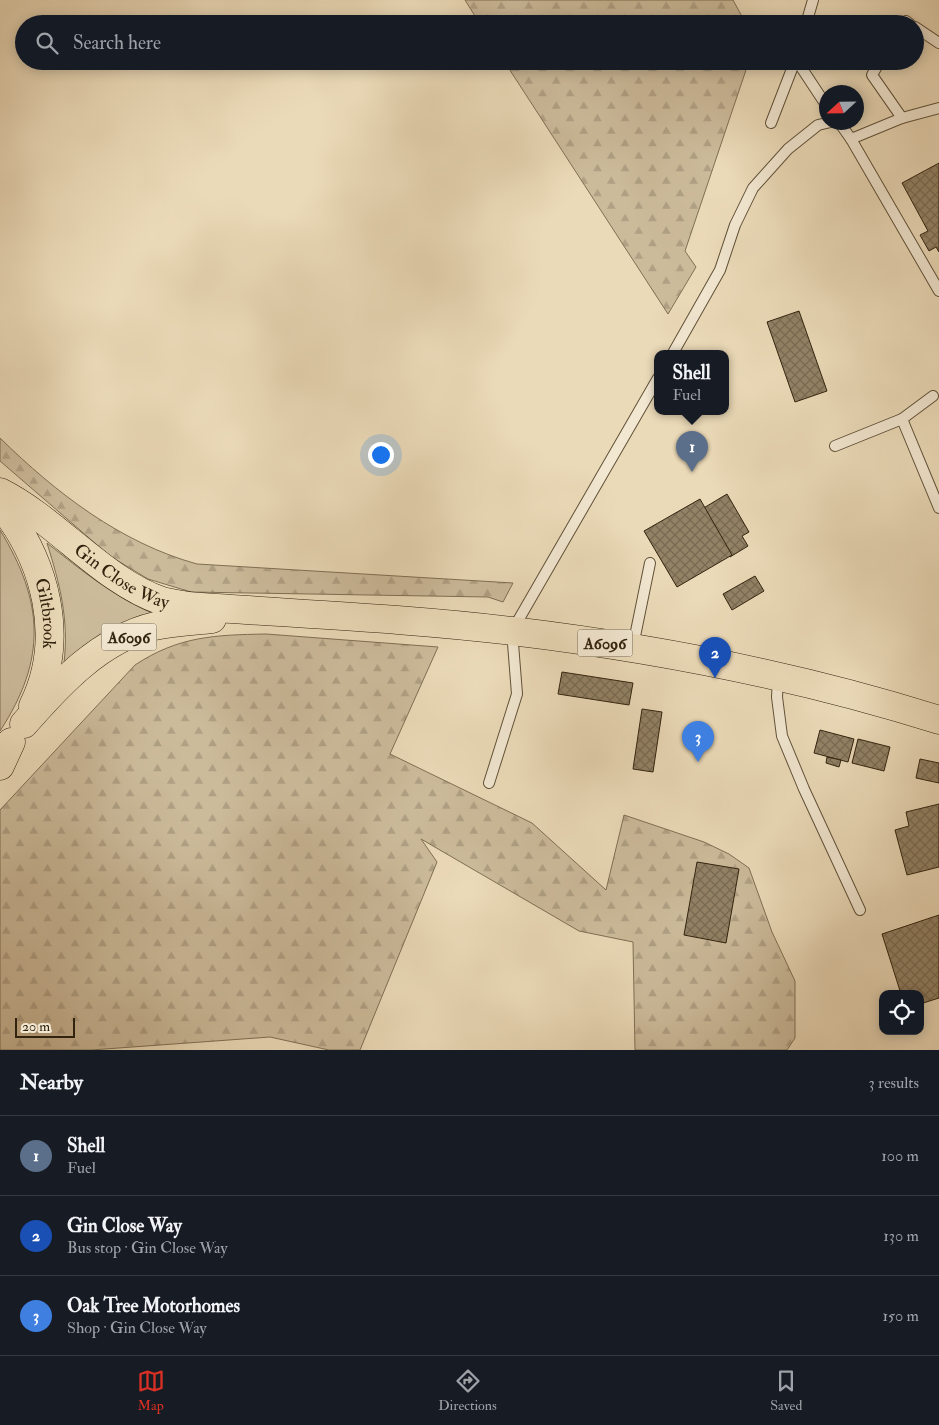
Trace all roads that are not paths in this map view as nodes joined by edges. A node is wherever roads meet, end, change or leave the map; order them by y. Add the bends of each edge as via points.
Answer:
1 (813, 0) edge
2 (809, 15) edge
3 (924, 33) edge
4 (939, 43) edge
5 (792, 70) edge
6 (802, 70) edge
7 (875, 70) edge
8 (819, 95) edge
9 (939, 108) edge
10 (902, 118) junction
11 (771, 123) dead end
12 (819, 125) edge
13 (845, 130) edge
14 (851, 139) junction
15 (939, 292) edge
16 (675, 350) edge
17 (654, 385) edge
18 (933, 396) dead end
19 (902, 419) junction
20 (835, 446) dead end
21 (0, 492) edge
22 (0, 504) edge
23 (939, 508) edge
24 (650, 563) dead end
25 (263, 612) junction
26 (512, 631) junction
27 (632, 647) junction
28 (778, 678) junction
29 (939, 720) edge
30 (9, 746) edge
31 (489, 783) dead end
32 (860, 910) dead end

1 - 2 lane
3 - 4 lane
5 - 11 lane
6 - 8 lane
7 - 10 lane via 872,75
9 - 10 lane
10 - 14 lane
12 - 16 lane via 788,149 753,188 735,225 720,270
13 - 14 lane
14 - 15 lane
17 - 26 lane
18 - 19 lane
19 - 20 lane
19 - 23 lane
21 - 25 main road, Gin Close Way / A6096 via 98,563 162,601
22 - 30 main road, Giltbrook via 27,542 38,568 47,597 49,649 35,702
24 - 27 lane
25 - 26 main road, Gin Close Way / A6096
25 - 30 main road, Gin Close Way / A6096 via 154,627 104,650 56,687
26 - 27 main road, Gin Close Way / A6096
26 - 31 lane via 517,694
27 - 28 main road, Gin Close Way / A6096
28 - 29 main road, Gin Close Way / A6096
28 - 32 lane via 776,697 782,736

